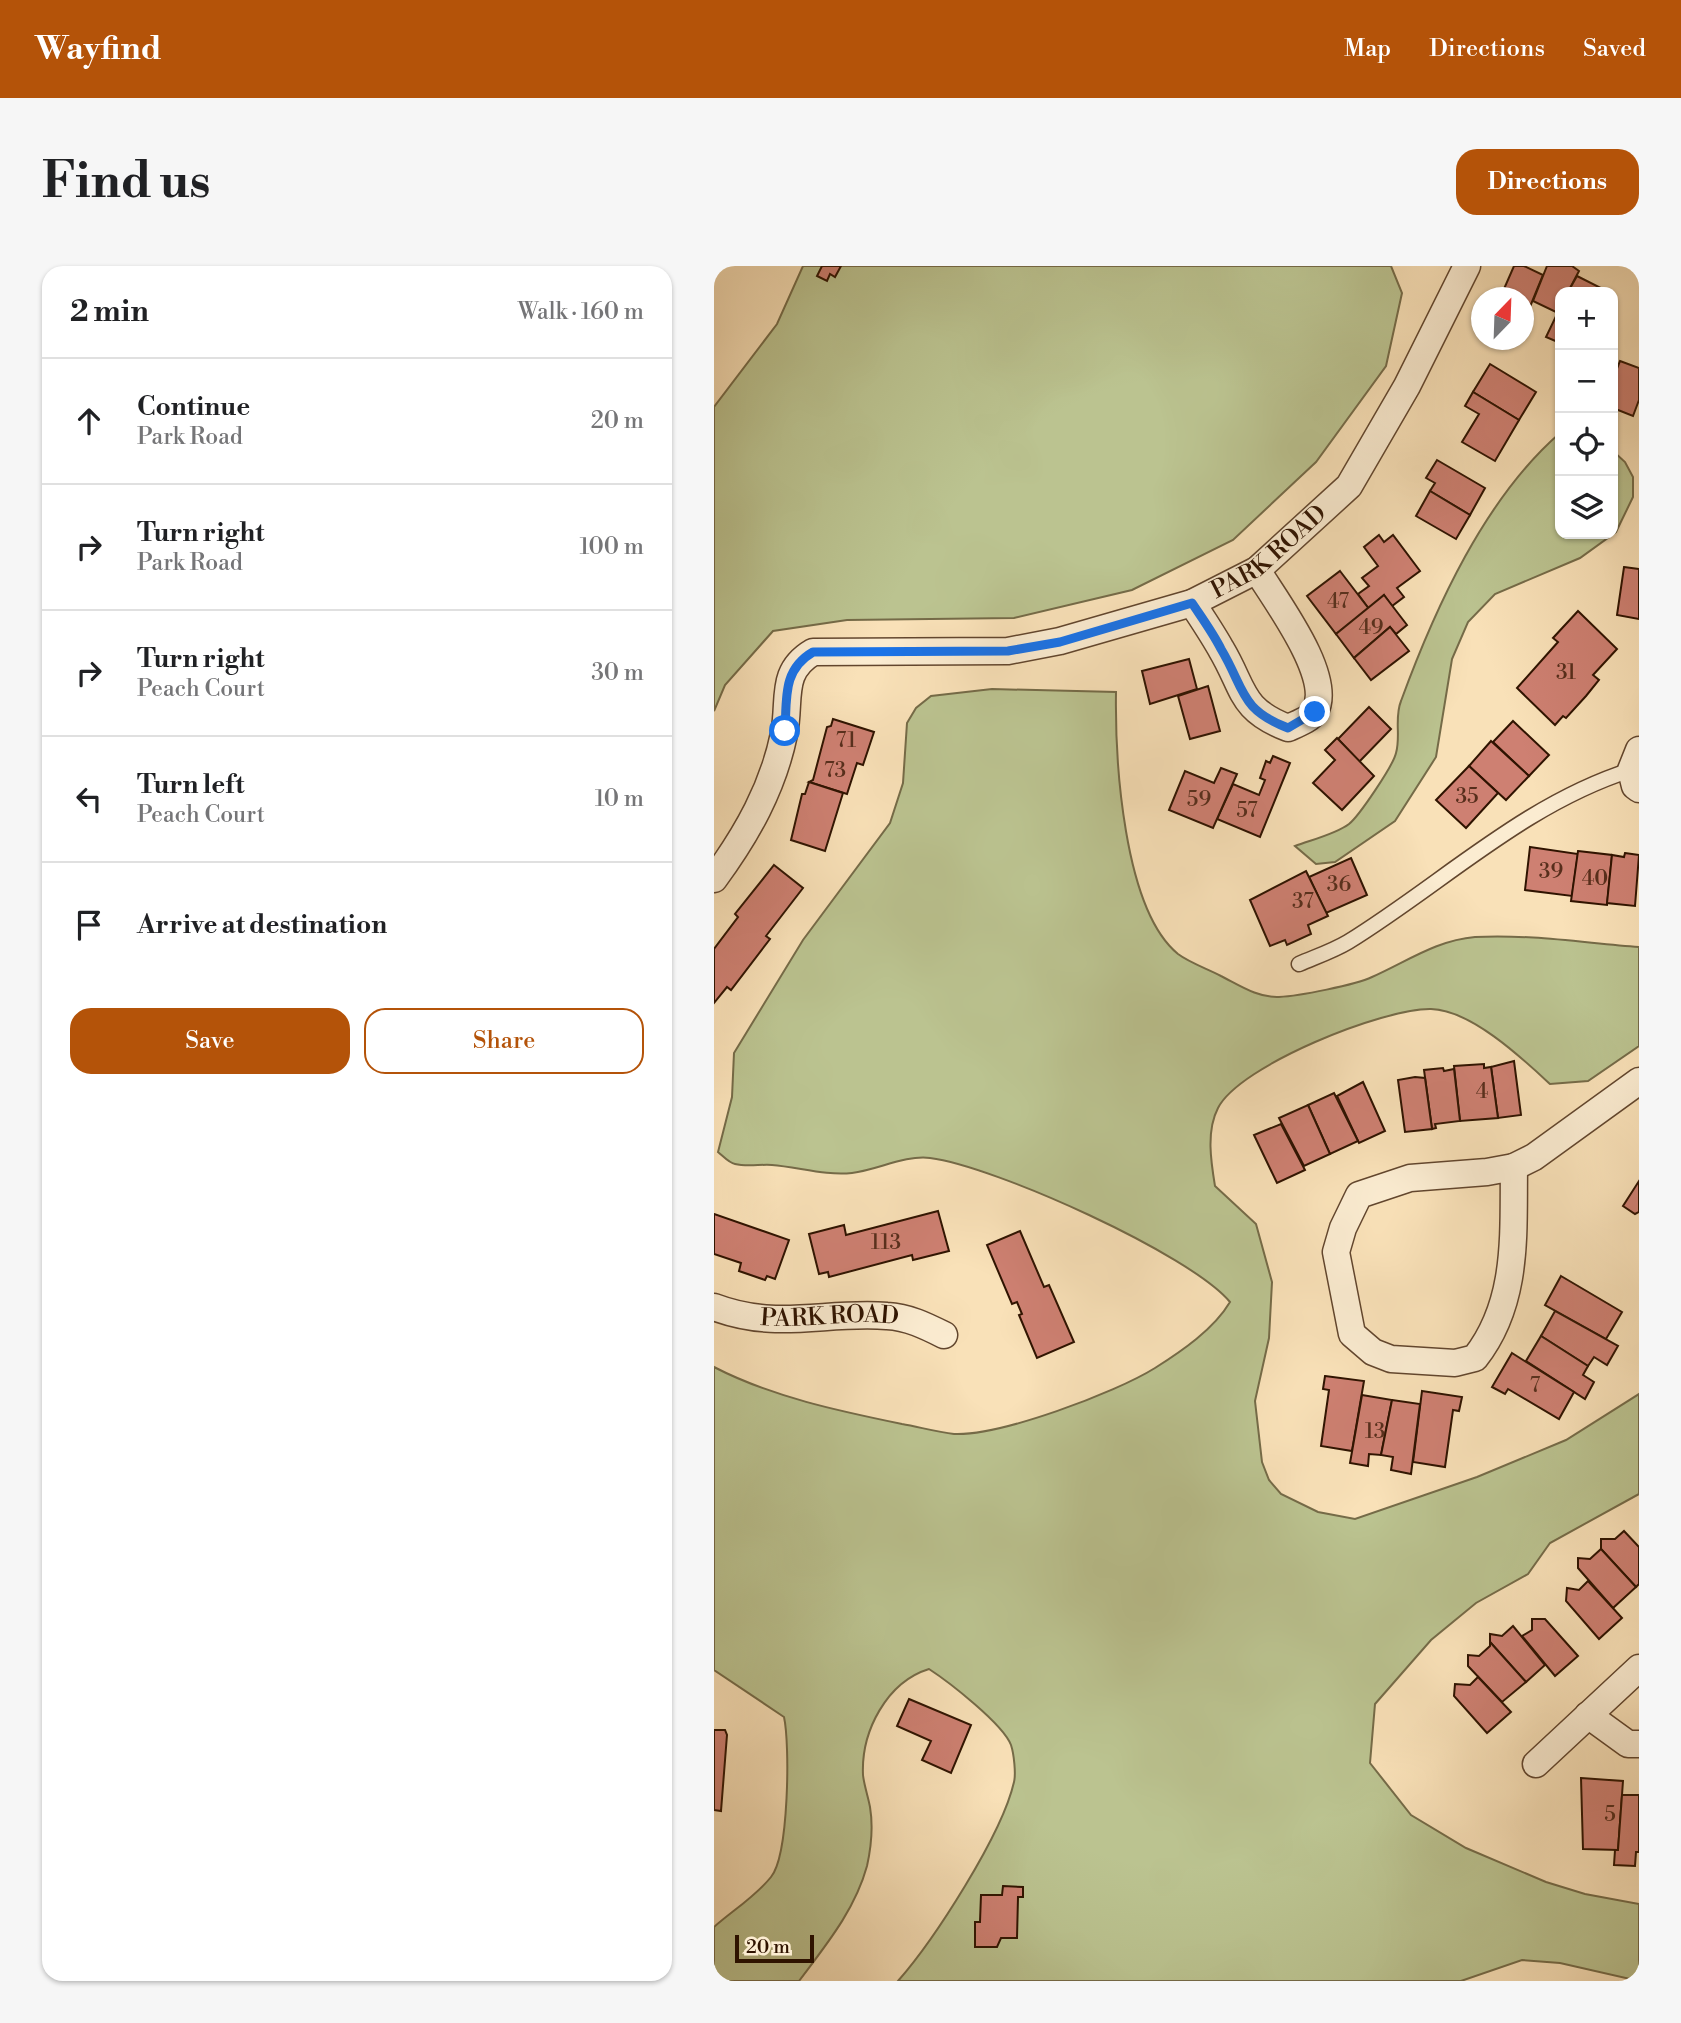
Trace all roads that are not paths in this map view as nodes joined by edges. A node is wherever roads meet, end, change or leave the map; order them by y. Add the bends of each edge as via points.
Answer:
1 (1467, 266) edge
2 (1258, 570) junction
3 (1192, 603) junction
4 (1636, 770) edge
5 (714, 879) edge
6 (1299, 964) dead end
7 (1639, 1081) edge
8 (1514, 1167) junction
9 (714, 1307) edge
10 (944, 1335) dead end
11 (1639, 1668) edge
12 (1588, 1716) junction
13 (1639, 1744) edge
14 (1536, 1764) dead end

1 - 2 street, PARK ROAD via 1407,386 1349,486
2 - 3 street, PARK ROAD
2 - 3 street via 1317,670 1320,690 1315,712 1301,722 1288,728 1264,719 1241,695 1223,650
3 - 5 street, PARK ROAD via 1060,642 1008,651 813,652 797,661 789,679 785,731 773,777 753,820
4 - 6 lane via 1590,783 1483,846 1346,943
7 - 8 street
8 - 8 street via 1410,1178 1359,1195 1336,1252 1352,1334 1373,1352 1391,1359 1455,1363 1475,1357 1499,1323 1512,1262
9 - 10 street, PARK ROAD via 763,1321 887,1316 917,1322
11 - 12 street
12 - 13 street via 1628,1744
12 - 14 street

